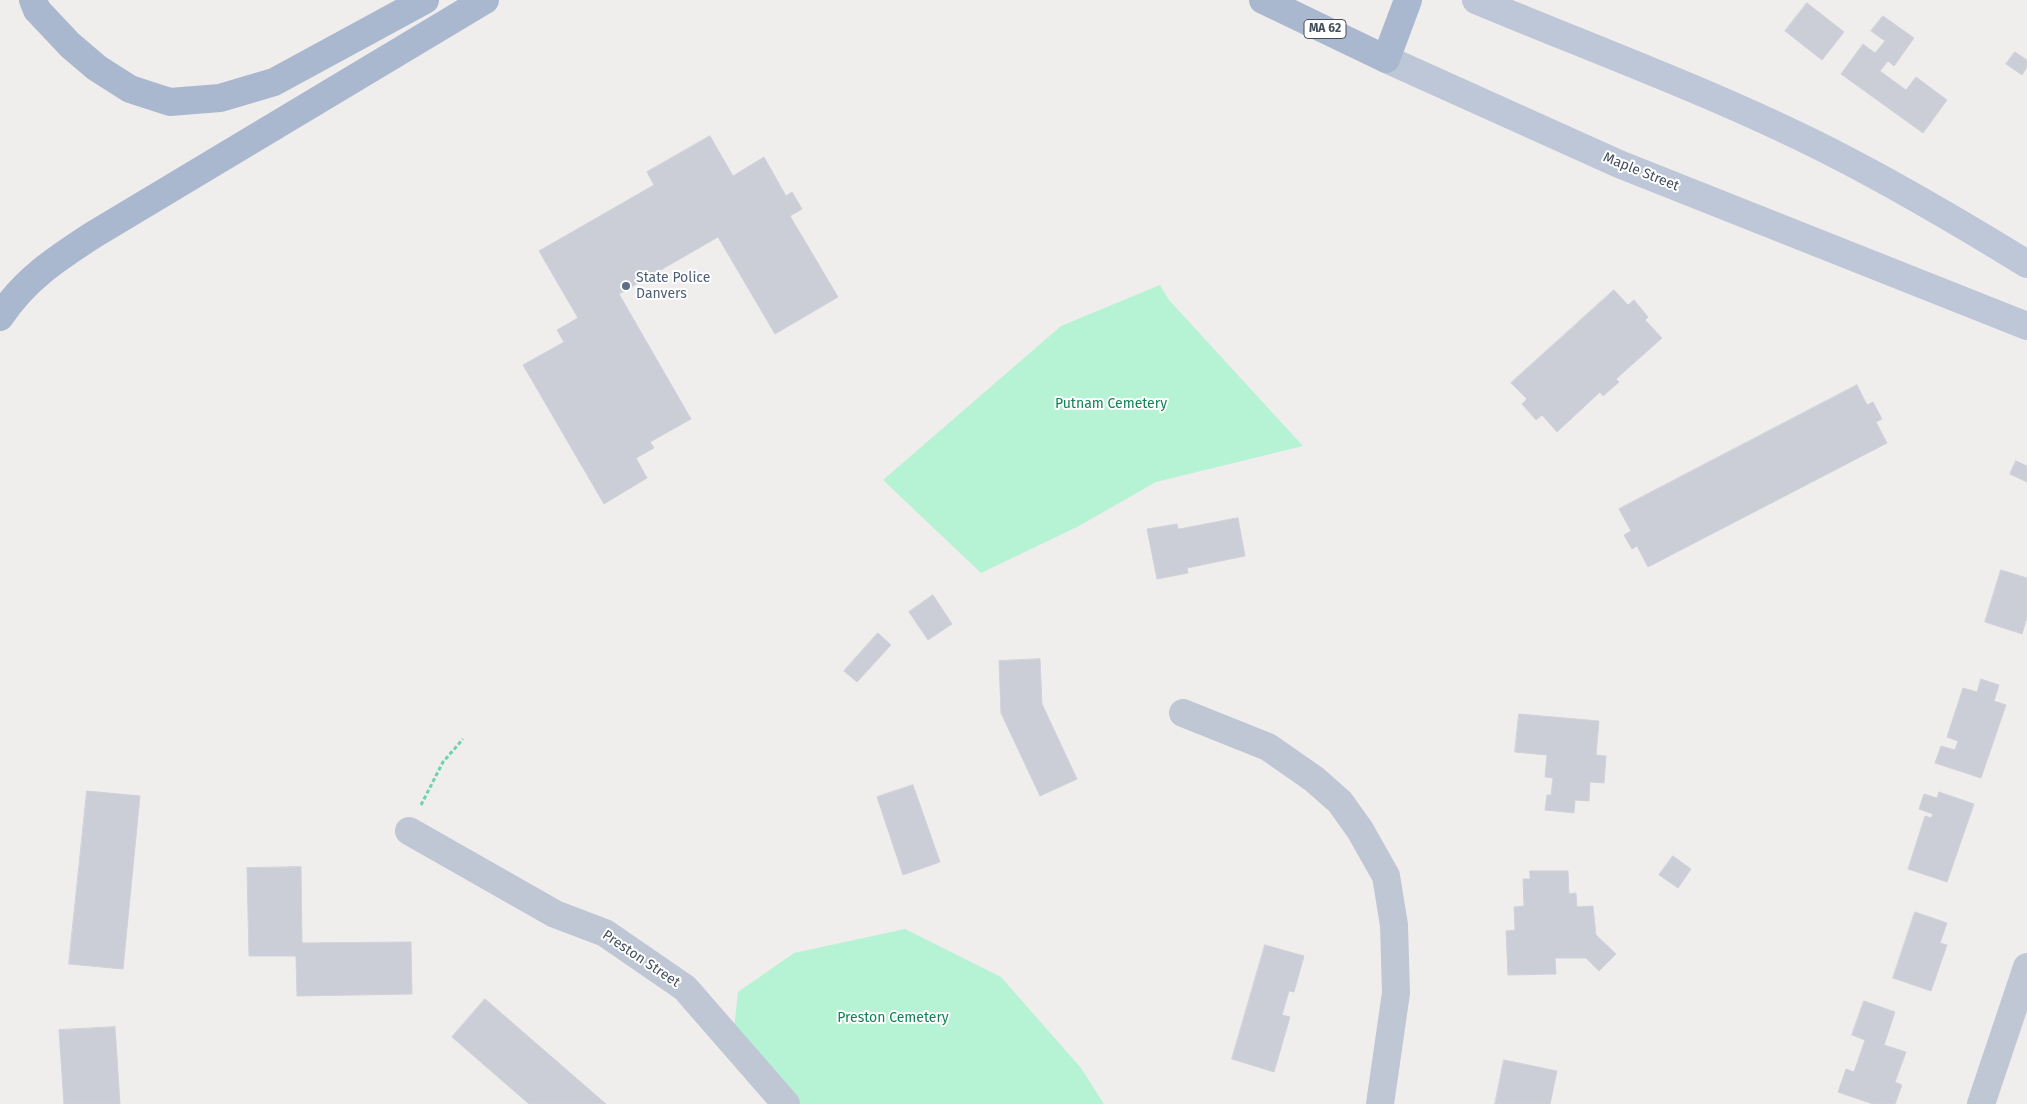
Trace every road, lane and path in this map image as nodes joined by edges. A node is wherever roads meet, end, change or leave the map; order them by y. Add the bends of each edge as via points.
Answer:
1 (33, 0) edge
2 (425, 0) edge
3 (485, 0) edge
4 (1262, 0) edge
5 (1408, 0) edge
6 (1476, 0) edge
7 (1386, 59) junction
8 (2027, 264) edge
9 (0, 317) edge
10 (2027, 326) edge
11 (1183, 712) dead end
12 (463, 739) dead end
13 (409, 830) joint
14 (2027, 967) edge
15 (786, 1104) edge
16 (1380, 1104) edge
17 (1981, 1104) edge

1 - 2 main road via 37,10 97,68 130,89 170,102 220,98 274,82
3 - 9 main road via 61,256 11,299
4 - 7 main road, Maple Street / MA 62
5 - 7 main road
6 - 8 main road via 1722,102 1826,150 1941,211
7 - 10 main road, Maple Street / MA 62 via 1619,164
11 - 16 street via 1268,747 1314,779 1340,802 1386,876 1394,925 1396,993
12 - 13 path via 443,762
13 - 15 street, Preston Street via 554,914 605,933 685,988
14 - 17 street

